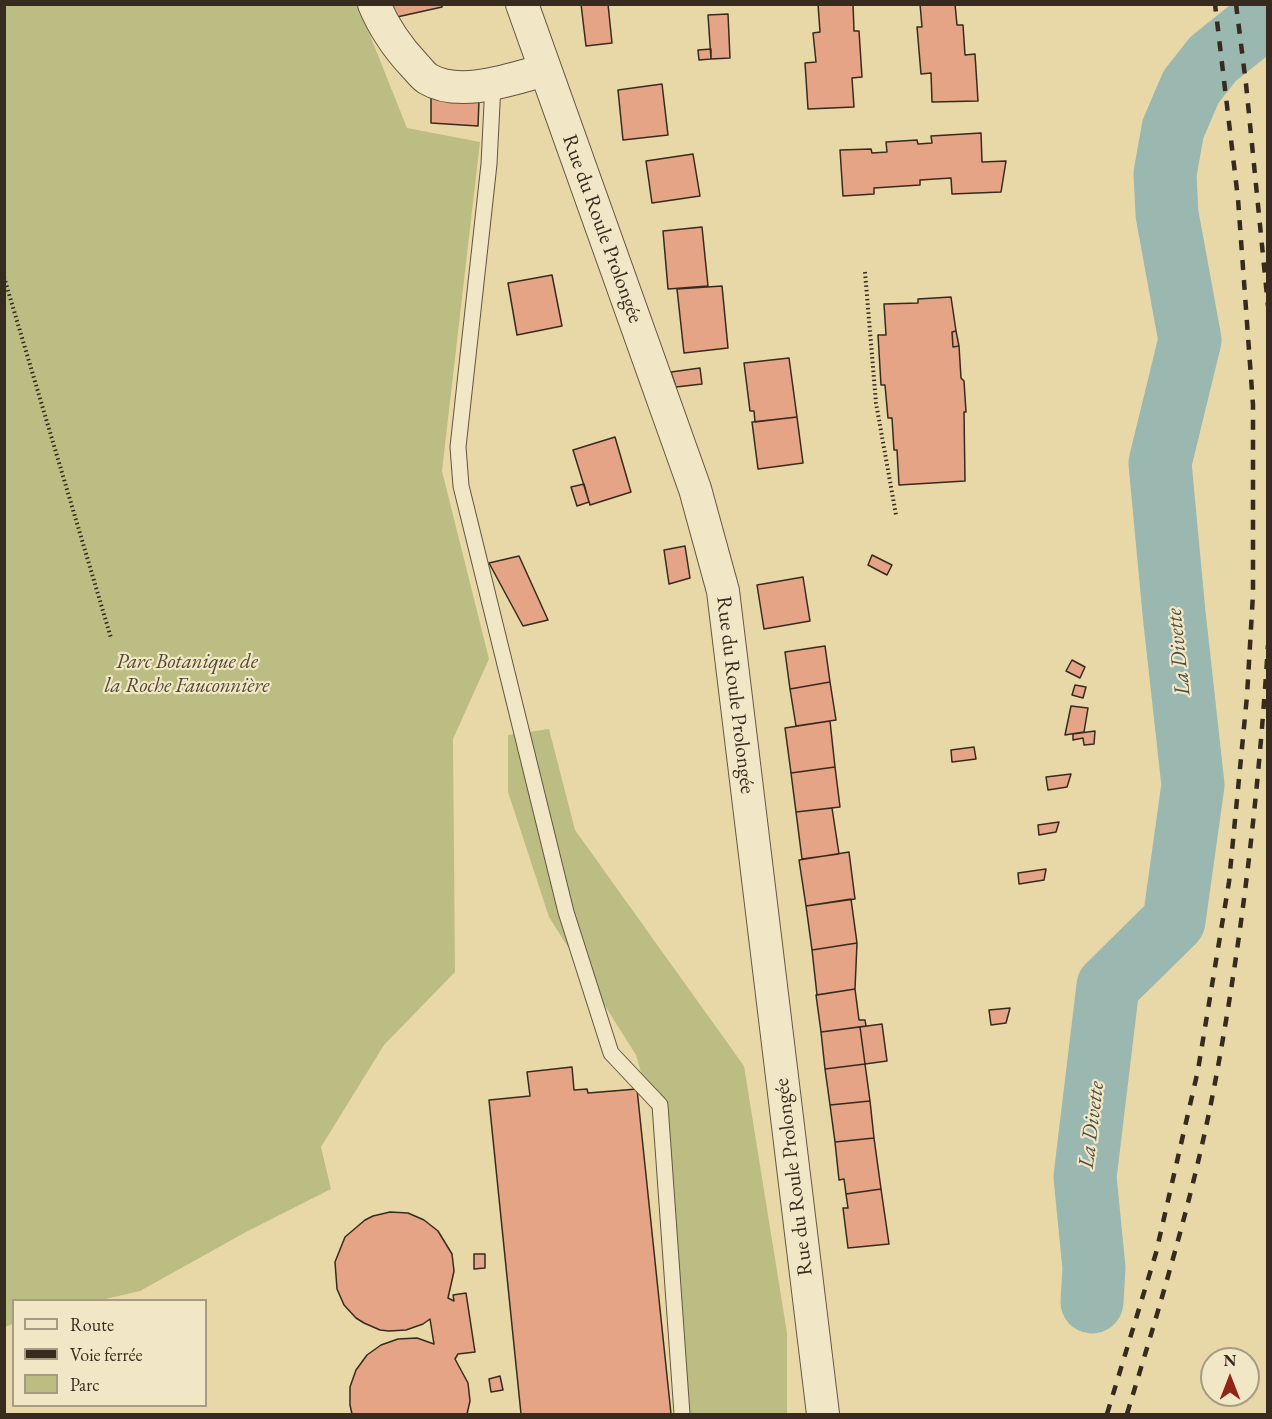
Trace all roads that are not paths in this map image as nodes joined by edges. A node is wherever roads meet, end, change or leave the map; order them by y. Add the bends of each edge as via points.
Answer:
1 (374, 4) edge
2 (522, 4) edge
3 (545, 70) junction
4 (493, 84) junction
5 (682, 1414) edge
6 (823, 1414) edge

1 - 4 street via 401,52 428,78 449,86
2 - 3 street, Rue du Roule Prolongée
3 - 4 street
3 - 6 street, Rue du Roule Prolongée via 695,489 723,591
4 - 5 lane via 489,164 458,447 461,486 566,912 611,1053 660,1105

